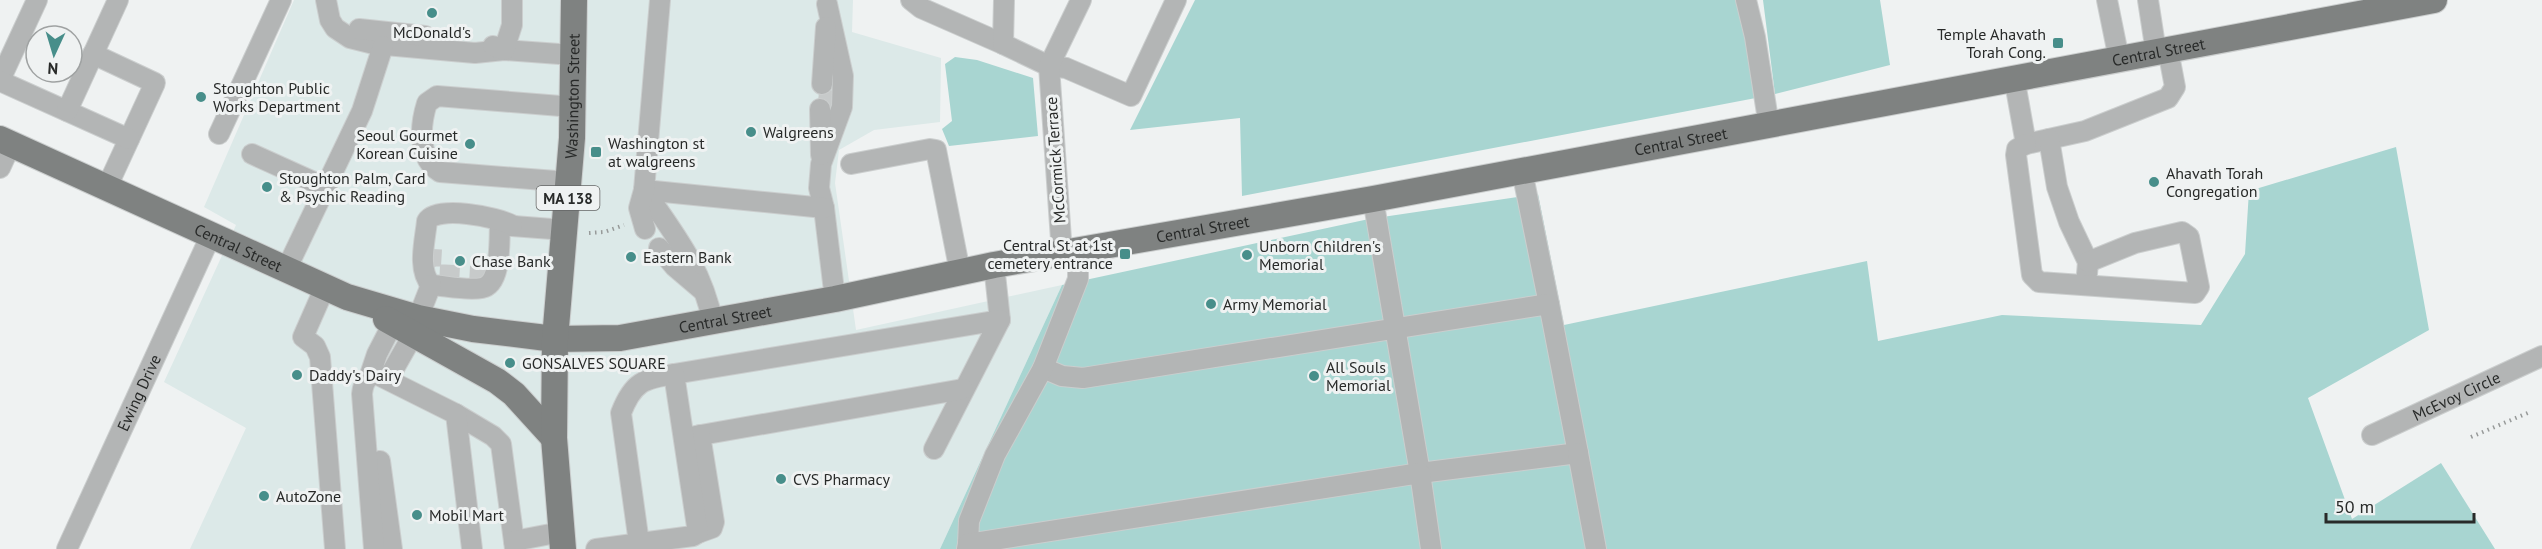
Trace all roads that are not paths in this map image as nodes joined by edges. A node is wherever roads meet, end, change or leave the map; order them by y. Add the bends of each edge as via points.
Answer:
1 (37, 0) edge
2 (118, 0) edge
3 (281, 0) edge
4 (326, 0) edge
5 (339, 0) edge
6 (512, 0) edge
7 (574, 0) edge
8 (660, 0) edge
9 (911, 0) edge
10 (1004, 0) edge
11 (1081, 0) edge
12 (1176, 0) edge
13 (1746, 0) edge
14 (2107, 0) edge
15 (2148, 0) edge
16 (2420, 1) edge
17 (828, 2) edge
18 (1003, 44) junction
19 (383, 46) junction
20 (504, 50) junction
21 (2162, 51) junction
22 (573, 55) junction
23 (2119, 58) junction
24 (90, 60) junction
25 (1049, 66) junction
26 (2014, 77) junction
27 (0, 80) edge
28 (826, 85) tunnel mouth
29 (573, 107) junction
30 (823, 110) tunnel mouth
31 (67, 111) junction
32 (1769, 126) junction
33 (219, 134) dead end
34 (129, 139) junction
35 (2049, 139) junction
36 (5, 142) edge
37 (2026, 144) junction
38 (252, 154) dead end
39 (821, 164) junction
40 (851, 164) dead end
41 (0, 168) edge
42 (1522, 171) junction
43 (569, 182) junction
44 (106, 187) junction
45 (325, 187) junction
46 (644, 190) junction
47 (1372, 200) junction
48 (824, 208) junction
49 (642, 222) road end
50 (506, 225) junction
51 (577, 232) junction
52 (211, 235) junction
53 (659, 248) dead end
54 (1070, 252) junction
55 (2088, 262) junction
56 (994, 265) junction
57 (286, 270) junction
58 (960, 272) junction
59 (430, 285) junction
60 (2086, 285) junction
61 (336, 292) junction
62 (707, 293) junction
63 (835, 299) junction
64 (1549, 304) junction
65 (999, 320) junction
66 (713, 322) junction
67 (408, 326) junction
68 (1395, 330) junction
69 (555, 339) junction
70 (2542, 356) edge
71 (1043, 368) junction
72 (674, 374) junction
73 (381, 376) junction
74 (963, 389) junction
75 (456, 414) junction
76 (2372, 435) dead end
77 (692, 437) junction
78 (554, 438) junction
79 (934, 449) dead end
80 (1578, 453) junction
81 (1420, 473) junction
82 (562, 541) edge
83 (639, 543) junction
84 (515, 545) edge
85 (967, 547) edge
86 (608, 548) edge
87 (67, 549) edge
88 (335, 549) edge
89 (375, 549) edge
90 (392, 549) edge
91 (472, 549) edge
92 (1431, 549) edge
93 (1596, 549) edge

1 - 27 street
2 - 24 street
3 - 33 street
4 - 19 street via 330,20 343,34
5 - 20 street via 341,19 355,28 465,39
6 - 20 street via 512,25
7 - 22 main road, Washington Street / MA 138
8 - 46 street
9 - 18 street
10 - 18 street
11 - 25 street
12 - 25 street via 1131,96 1066,68
13 - 32 street
14 - 23 street
15 - 21 street
16 - 21 main road, Central Street
17 - 28 street
17 - 39 street via 842,69 842,107
18 - 25 street
19 - 20 street via 475,53
19 - 45 street via 362,111
20 - 22 street
21 - 23 main road, Central Street
21 - 35 street via 2175,87 2168,98 2085,131
22 - 29 main road, Washington Street / MA 138
23 - 26 main road, Central Street
24 - 31 street
24 - 34 street via 155,83
25 - 54 street, McCormick Terrace
26 - 32 main road, Central Street
26 - 37 street
27 - 31 street
29 - 43 main road, Washington Street / MA 138
29 - 43 street via 437,96 427,103 422,142 431,164 440,172
30 - 39 street
31 - 34 street
32 - 42 main road, Central Street
34 - 44 street
35 - 37 street
35 - 55 street via 2057,187
36 - 41 street
36 - 44 main road, Central Street
37 - 60 street via 2017,149 2016,155 2032,275 2039,282
38 - 45 street
39 - 48 street via 819,188
40 - 58 street via 936,150
42 - 47 main road, Central Street
42 - 64 street
43 - 51 main road, Washington Street / MA 138
44 - 52 main road, Central Street
45 - 57 street
46 - 48 street
46 - 49 street
46 - 62 street via 694,264
47 - 54 main road, Central Street
47 - 68 street
48 - 63 street
50 - 51 street
50 - 59 street via 497,271 490,284 481,288
50 - 59 street via 489,216 431,216 427,221 423,265
51 - 69 main road, Washington Street / MA 138
52 - 57 main road, Central Street
52 - 87 street, Ewing Drive
53 - 62 street
54 - 56 main road, Central Street
54 - 71 street, McCormick Terrace via 1078,279
55 - 60 street
55 - 60 street via 2135,243 2182,232 2189,237 2199,287 2195,293
56 - 58 main road, Central Street
56 - 65 street
57 - 61 main road, Central Street
58 - 63 main road, Central Street
59 - 67 street
61 - 67 main road, Central Street
61 - 88 street via 303,337 315,346 320,357
62 - 66 street
63 - 66 main road, Central Street
64 - 68 street
64 - 80 street
65 - 72 street
65 - 74 street
66 - 69 main road, Central Street via 620,338
67 - 69 main road, Central Street
67 - 73 street via 377,354
67 - 78 main road, Central Street via 514,394
68 - 71 street via 1083,378 1062,376
68 - 81 street
69 - 78 main road, Washington Street / MA 138
70 - 76 street, McEvoy Circle
71 - 85 street, McCormick Terrace via 995,454 969,521
72 - 77 street
72 - 83 street via 637,384 621,413
73 - 75 street
73 - 89 street via 365,381 362,394
73 - 90 street via 371,395
74 - 77 street
74 - 79 street
75 - 84 street via 501,444
75 - 91 street
77 - 83 street via 714,522 712,528
78 - 82 main road, Washington Street / MA 138
80 - 81 street
80 - 93 street
81 - 85 street
81 - 92 street
82 - 84 street
83 - 86 street

